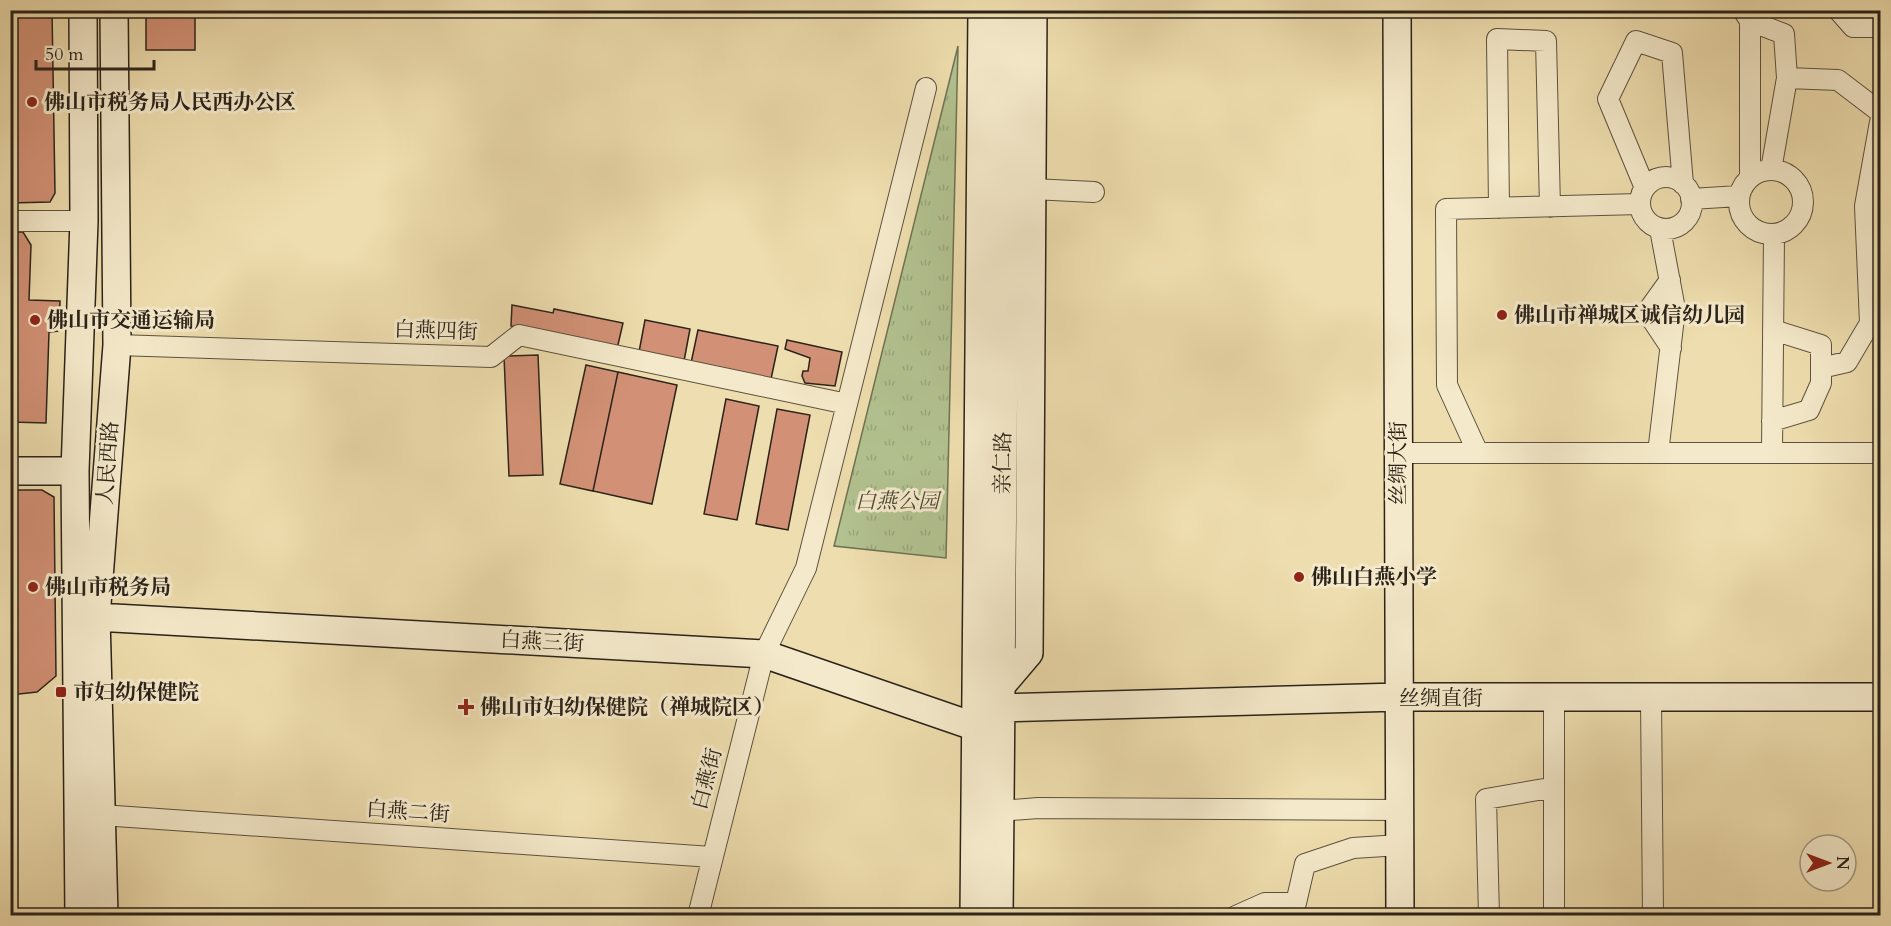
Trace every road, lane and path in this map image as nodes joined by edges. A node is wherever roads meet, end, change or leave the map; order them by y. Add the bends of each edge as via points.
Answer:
1 (83, 10) edge
2 (114, 10) edge
3 (982, 10) edge
4 (1007, 10) edge
5 (1033, 10) edge
6 (1396, 10) edge
7 (1838, 10) edge
8 (1747, 16) edge
9 (1881, 27) edge
10 (1786, 78) junction
11 (926, 88) dead end
12 (1881, 112) edge
13 (1881, 122) edge
14 (1771, 170) junction
15 (1750, 178) junction
16 (1032, 189) junction
17 (1094, 192) dead end
18 (1687, 192) junction
19 (1642, 196) junction
20 (1739, 196) junction
21 (1550, 207) junction
22 (1499, 208) junction
23 (84, 220) junction
24 (10, 221) edge
25 (1660, 229) junction
26 (1774, 234) junction
27 (1670, 280) junction
28 (1773, 330) junction
29 (117, 345) junction
30 (1671, 348) junction
31 (1821, 368) junction
32 (847, 404) junction
33 (1772, 421) junction
34 (1398, 453) junction
35 (1478, 453) junction
36 (1658, 453) junction
37 (1772, 453) junction
38 (1881, 453) edge
39 (10, 471) edge
40 (75, 471) junction
41 (96, 617) junction
42 (764, 654) junction
43 (1001, 697) junction
44 (1881, 697) edge
45 (1399, 698) junction
46 (1554, 698) junction
47 (1651, 698) junction
48 (976, 727) junction
49 (1545, 742) dead end
50 (1544, 789) junction
51 (1400, 810) junction
52 (1000, 811) junction
53 (101, 815) junction
54 (1400, 845) junction
55 (712, 856) junction
56 (1296, 909) edge
57 (79, 915) edge
58 (104, 915) edge
59 (698, 915) edge
60 (974, 915) edge
61 (999, 915) edge
62 (1236, 915) edge
63 (1405, 915) edge
64 (1489, 915) edge
65 (1544, 915) edge
66 (1554, 915) edge
67 (1653, 915) edge

1 - 23 main road, 人民西路
2 - 29 main road, 人民西路
3 - 48 main road, 亲仁路
4 - 43 main road, 亲仁路
5 - 16 main road
6 - 34 main road, 丝绸大街
7 - 9 street via 1853,27
8 - 10 street via 1784,34
8 - 15 street
10 - 12 street via 1838,80
10 - 14 street
11 - 32 street, 白燕街
13 - 31 street via 1865,206 1870,323 1847,362
14 - 15 street
14 - 26 street via 1791,178 1802,196 1799,218 1784,232
15 - 20 street
16 - 17 street
16 - 43 main road via 1029,653
18 - 19 street via 1676,179 1667,177 1651,182
18 - 19 street via 1672,54 1636,41 1608,99
18 - 20 street
18 - 25 street via 1689,216 1677,227
19 - 21 street
19 - 25 street via 1646,220
20 - 26 street via 1747,224 1764,234
21 - 22 street
21 - 22 street via 1546,41 1497,39
22 - 35 street via 1446,209 1447,385
23 - 24 street
23 - 40 main road, 人民西路
25 - 27 street
26 - 28 street
27 - 30 street via 1675,309
27 - 30 street via 1647,312
28 - 31 street via 1821,345
28 - 33 street
29 - 32 street, 白燕四街 via 491,357 519,335
29 - 41 main road, 人民西路
30 - 36 street
31 - 33 street via 1821,383 1809,410
32 - 42 street, 白燕街 via 806,568
33 - 37 street
34 - 35 street
34 - 45 main road, 丝绸大街
35 - 36 street
36 - 37 street
37 - 38 street
39 - 40 main road
40 - 57 main road, 人民西路
41 - 42 main road, 白燕三街
41 - 53 main road, 人民西路
42 - 48 main road, 白燕三街
42 - 55 street, 白燕街
43 - 45 main road, 丝绸直街
43 - 52 main road, 亲仁路
44 - 47 main road, 丝绸直街
45 - 46 main road, 丝绸直街
45 - 51 main road, 丝绸大街
46 - 47 main road, 丝绸直街
46 - 66 street
47 - 67 street
48 - 60 main road, 亲仁路
49 - 50 street
50 - 64 street via 1486,799
50 - 65 street
51 - 52 street
51 - 54 main road, 丝绸大街
52 - 61 main road, 亲仁路
53 - 55 street, 白燕二街
53 - 58 main road, 人民西路
54 - 56 street via 1353,848 1305,864
54 - 63 main road, 丝绸大街
55 - 59 street, 白燕街
56 - 62 street via 1265,903

